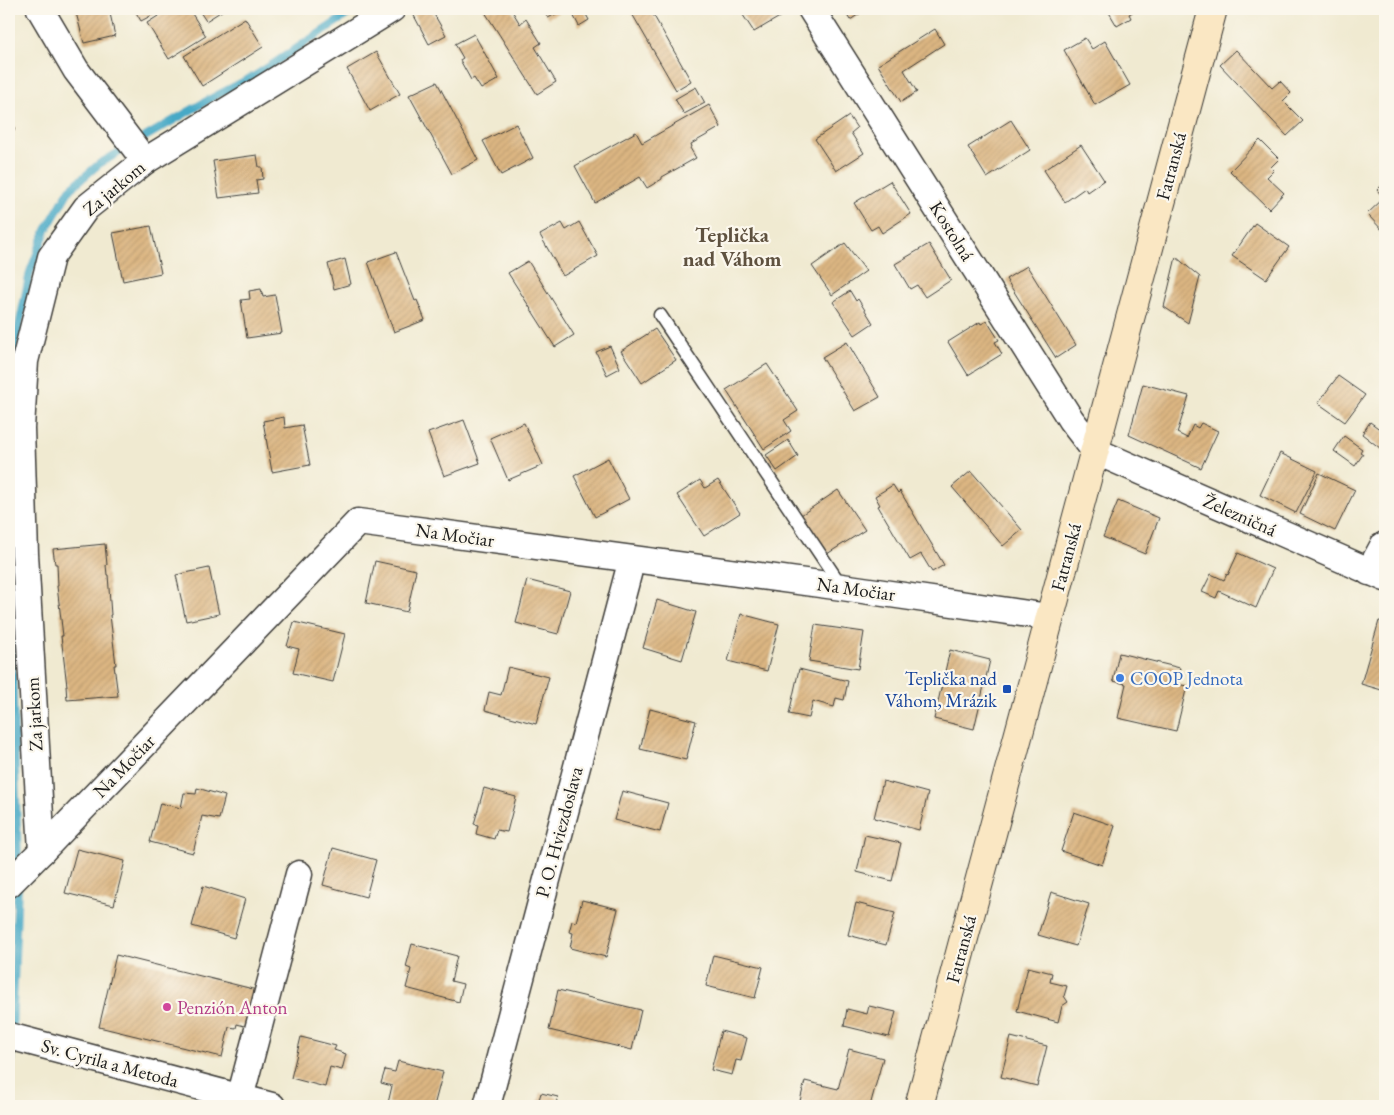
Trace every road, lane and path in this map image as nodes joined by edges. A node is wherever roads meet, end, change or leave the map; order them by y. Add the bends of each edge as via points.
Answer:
1 (40, 9) edge
2 (392, 9) edge
3 (811, 9) edge
4 (1213, 9) edge
5 (136, 150) junction
6 (660, 315) dead end
7 (1095, 451) junction
8 (1385, 544) edge
9 (632, 558) junction
10 (1377, 575) edge
11 (842, 587) junction
12 (1049, 617) junction
13 (42, 851) junction
14 (298, 874) dead end
15 (9, 884) edge
16 (14, 1037) edge
17 (240, 1098) junction
18 (272, 1106) edge
19 (487, 1106) edge
20 (919, 1106) edge

1 - 5 street via 76,70
2 - 5 street, Za jarkom
3 - 7 street, Kostolná via 1071,420
4 - 7 main road, Fatranská
5 - 13 street, Za jarkom via 86,208 51,257 25,361 20,428 24,554
6 - 11 lane
7 - 10 street, Železničná
7 - 12 main road, Fatranská
8 - 10 street
9 - 11 street, Na Močiar
9 - 13 street, Na Močiar via 358,522
9 - 19 street, P. O. Hviezdoslava
11 - 12 street, Na Močiar
12 - 20 main road, Fatranská
13 - 15 street, Na Močiar
14 - 17 street
16 - 17 street, Sv. Cyrila a Metoda
17 - 18 street, Sv. Cyrila a Metoda

